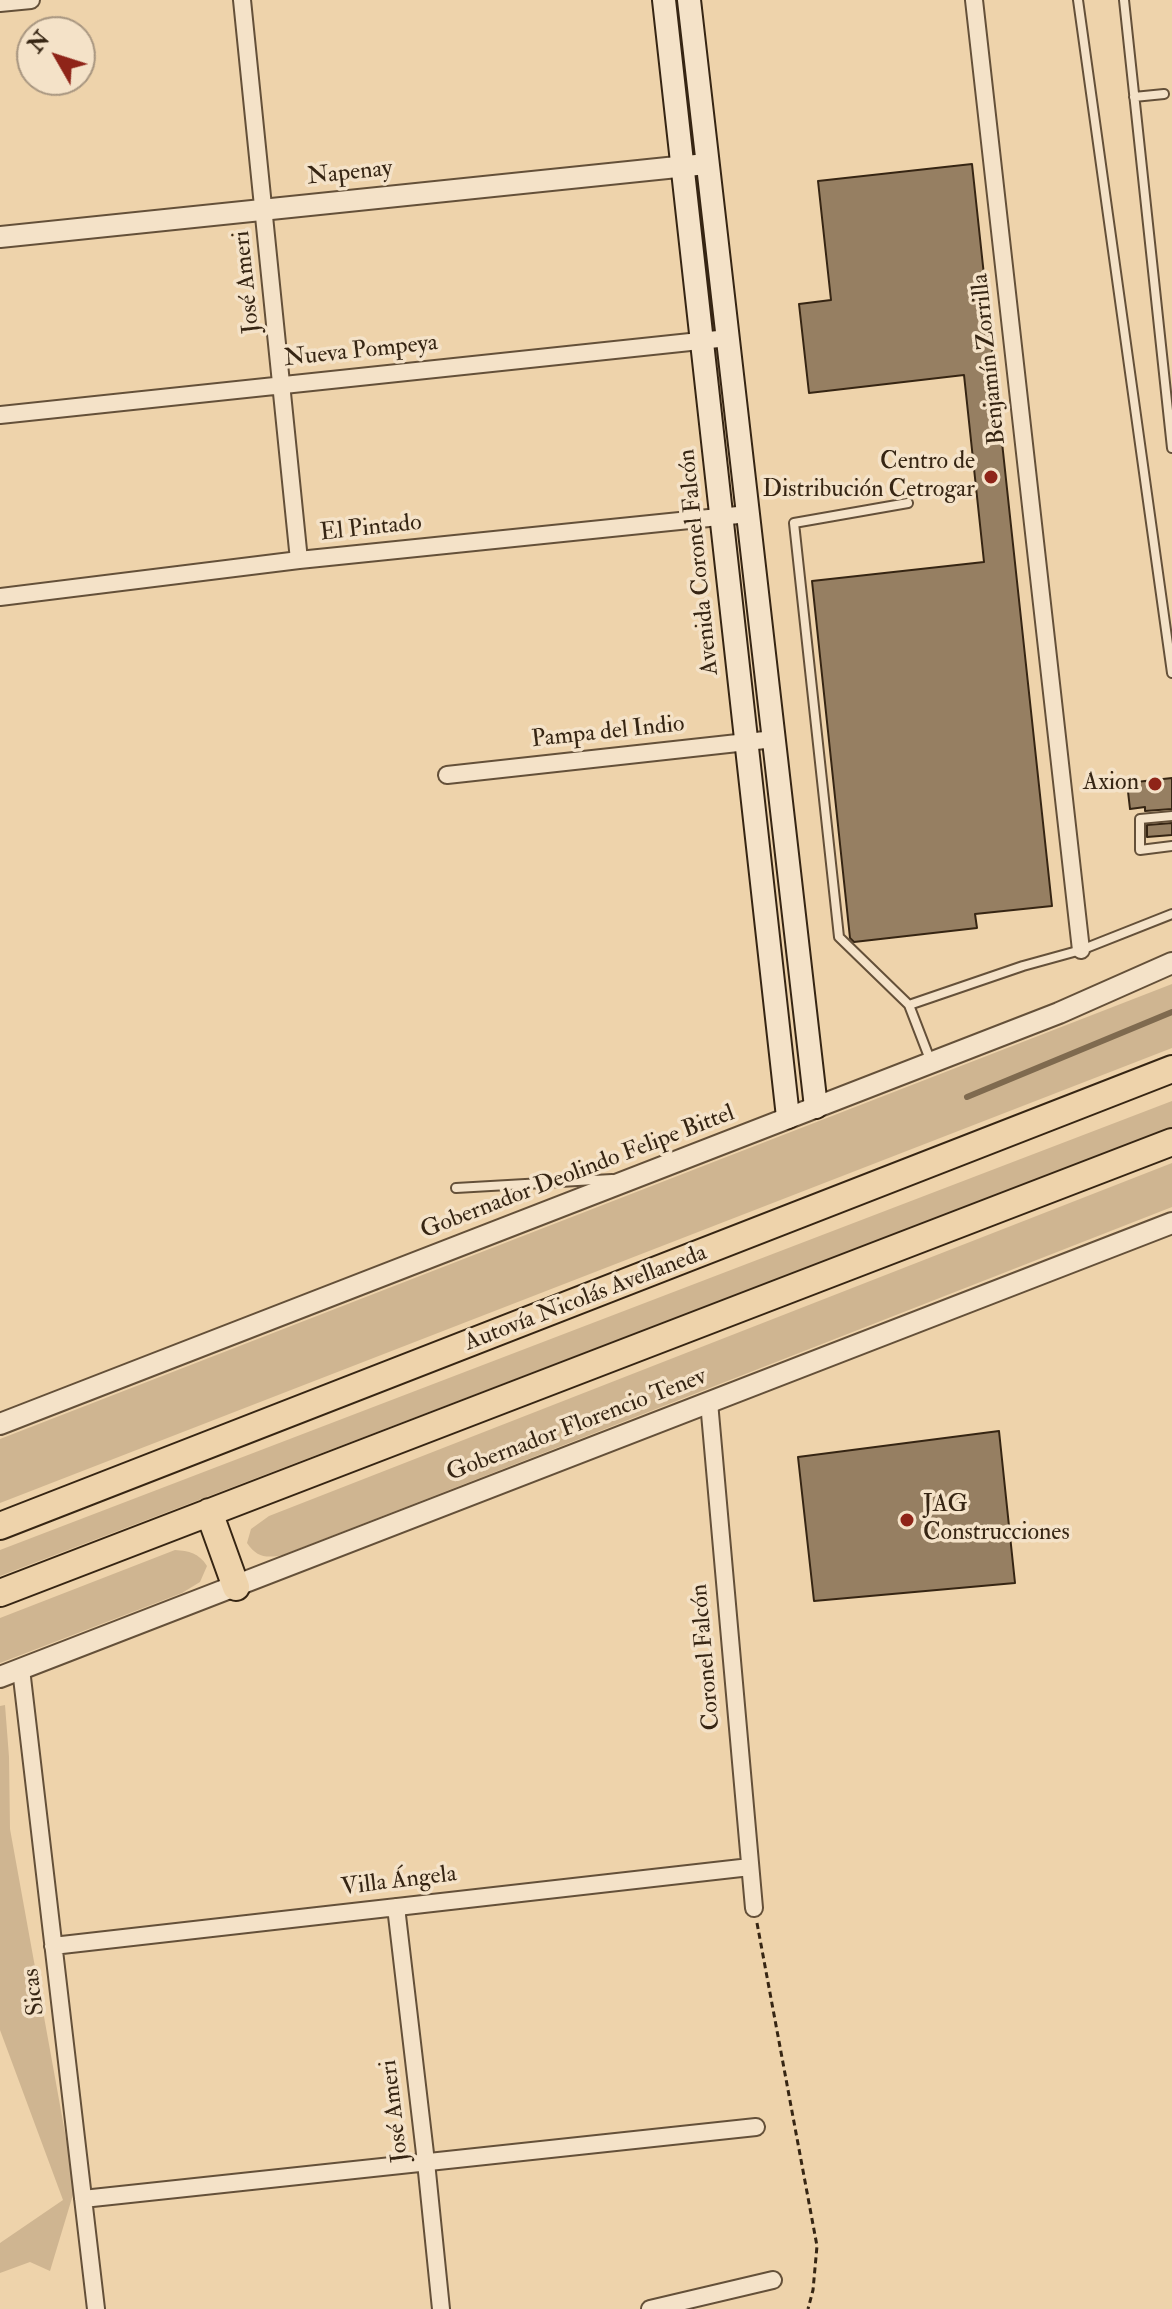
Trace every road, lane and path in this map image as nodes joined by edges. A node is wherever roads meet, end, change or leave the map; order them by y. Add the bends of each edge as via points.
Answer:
1 (31, 0) edge
2 (242, 0) edge
3 (664, 0) edge
4 (689, 0) edge
5 (974, 0) edge
6 (1078, 0) edge
7 (1124, 0) edge
8 (0, 3) edge
9 (1164, 94) dead end
10 (1134, 97) junction
11 (706, 164) junction
12 (682, 166) junction
13 (265, 209) junction
14 (0, 237) edge
15 (728, 338) junction
16 (702, 340) junction
17 (283, 384) junction
18 (1169, 404) edge
19 (0, 415) edge
20 (1172, 448) edge
21 (908, 503) dead end
22 (748, 514) junction
23 (721, 517) junction
24 (299, 560) junction
25 (0, 597) edge
26 (1172, 673) edge
27 (774, 739) junction
28 (746, 742) junction
29 (447, 775) dead end
30 (1172, 816) edge
31 (1172, 846) edge
32 (1172, 914) edge
33 (1081, 950) junction
34 (1172, 963) edge
35 (909, 1005) junction
36 (931, 1063) junction
37 (1172, 1069) edge
38 (816, 1107) junction
39 (788, 1117) junction
40 (1172, 1142) edge
41 (640, 1177) junction
42 (456, 1188) dead end
43 (1172, 1223) edge
44 (709, 1402) junction
45 (0, 1424) edge
46 (209, 1512) junction
47 (0, 1526) edge
48 (236, 1587) junction
49 (0, 1593) edge
50 (21, 1669) junction
51 (0, 1677) edge
52 (750, 1867) junction
53 (396, 1907) junction
54 (754, 1908) joint
55 (53, 1946) junction
56 (756, 2127) dead end
57 (426, 2162) junction
58 (83, 2199) junction
59 (773, 2280) dead end
60 (96, 2309) edge
61 (441, 2309) edge
62 (650, 2309) edge
63 (808, 2309) edge

1 - 8 street
2 - 13 street, José Ameri
3 - 12 main road, Avenida Coronel Falcón
4 - 11 main road
5 - 33 street, Benjamín Zorrilla
6 - 26 lane
7 - 10 lane
9 - 10 lane
10 - 18 lane
11 - 12 street, Napenay
11 - 15 main road
12 - 13 street, Napenay
12 - 16 main road, Avenida Coronel Falcón
13 - 14 street, Napenay
13 - 17 street, José Ameri
15 - 16 street, Nueva Pompeya
15 - 22 main road
16 - 17 street, Nueva Pompeya
16 - 23 main road, Avenida Coronel Falcón
17 - 19 street, Nueva Pompeya
17 - 24 street, José Ameri
18 - 20 lane
21 - 35 lane via 794,523 839,937
22 - 23 street, El Pintado
22 - 27 main road
23 - 24 street, El Pintado
23 - 28 main road, Avenida Coronel Falcón
24 - 25 street, El Pintado
27 - 28 street, Pampa del Indio
27 - 38 main road
28 - 29 street, Pampa del Indio
28 - 39 main road, Avenida Coronel Falcón
30 - 31 lane via 1140,819 1140,850
32 - 33 lane
33 - 35 lane
34 - 36 street, Gobernador Deolindo Felipe Bittel
35 - 36 lane
36 - 38 street, Gobernador Deolindo Felipe Bittel
37 - 47 highway, Autovía Nicolás Avellaneda
38 - 39 street, Gobernador Deolindo Felipe Bittel
39 - 41 street, Gobernador Deolindo Felipe Bittel
40 - 46 highway
41 - 42 lane
41 - 45 street, Gobernador Deolindo Felipe Bittel
43 - 44 street, Gobernador Florencio Tenev
44 - 48 street, Gobernador Florencio Tenev
44 - 52 street, Coronel Falcón
46 - 48 highway
46 - 49 highway
48 - 50 street, Gobernador Florencio Tenev
50 - 51 street, Gobernador Florencio Tenev
50 - 55 street, Sicas
52 - 53 street, Villa Ángela
52 - 54 street, Coronel Falcón
53 - 55 street, Villa Ángela
53 - 57 street, José Ameri
54 - 63 path via 817,2246
55 - 58 street, Sicas
56 - 57 street
57 - 58 street
57 - 61 street, José Ameri
58 - 60 street, Sicas
59 - 62 street

